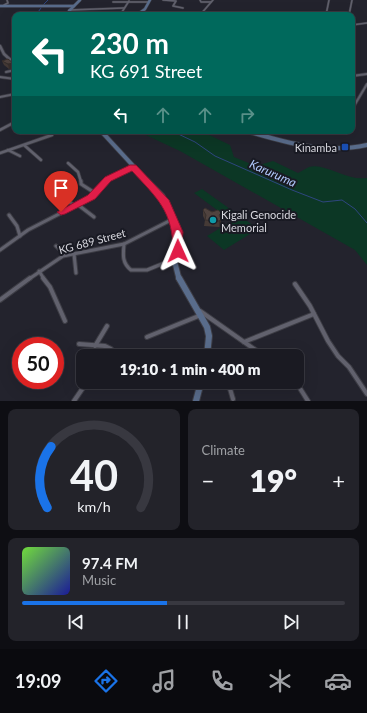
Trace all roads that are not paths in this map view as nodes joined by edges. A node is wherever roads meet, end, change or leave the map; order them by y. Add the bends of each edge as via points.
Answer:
1 (7, 0) edge
2 (80, 0) edge
3 (164, 0) edge
4 (200, 0) edge
5 (213, 0) edge
6 (329, 0) edge
7 (352, 0) edge
8 (129, 1) junction
9 (149, 1) edge
10 (113, 2) dead end
11 (211, 2) junction
12 (4, 5) junction
13 (0, 6) edge
14 (74, 6) junction
15 (124, 8) junction
16 (183, 8) dead end
17 (70, 10) joint
18 (122, 12) edge
19 (141, 12) edge
20 (203, 12) edge
21 (327, 12) edge
22 (350, 12) edge
23 (367, 23) edge
24 (355, 25) edge
25 (0, 46) edge
26 (0, 53) edge
27 (4, 54) junction
28 (12, 61) edge
29 (12, 71) edge
30 (6, 72) dead end
31 (367, 74) edge
32 (355, 76) edge
33 (0, 78) edge
34 (12, 79) edge
35 (367, 84) edge
36 (12, 95) edge
37 (0, 97) edge
38 (355, 104) edge
39 (12, 124) edge
40 (0, 130) edge
41 (104, 134) edge
42 (259, 134) edge
43 (52, 135) dead end
44 (24, 145) junction
45 (367, 145) edge
46 (8, 150) junction
47 (0, 153) edge
48 (20, 156) dead end
49 (41, 160) dead end
50 (68, 163) dead end
51 (133, 167) junction
52 (49, 184) dead end
53 (95, 193) junction
54 (75, 205) junction
55 (9, 215) dead end
56 (94, 217) dead end
57 (173, 219) junction
58 (20, 236) junction
59 (124, 244) junction
60 (56, 246) dead end
61 (0, 250) edge
62 (74, 254) junction
63 (66, 255) junction
64 (174, 259) junction
65 (39, 271) junction
66 (76, 273) dead end
67 (295, 284) dead end
68 (0, 300) edge
69 (200, 312) junction
70 (314, 314) junction
71 (65, 321) dead end
72 (106, 326) dead end
73 (147, 337) dead end
74 (244, 342) junction
75 (79, 344) dead end
76 (95, 346) junction
77 (112, 349) edge
78 (208, 349) edge
79 (254, 349) edge
80 (82, 389) edge
81 (199, 389) edge
82 (231, 389) edge
83 (300, 389) edge
84 (367, 394) edge
85 (233, 398) dead end
86 (74, 401) edge
87 (196, 401) edge
88 (308, 401) edge

1 - 12 street via 8,3
2 - 14 main road
3 - 16 street via 175,1 173,6
4 - 11 street
5 - 11 street
6 - 21 street
7 - 22 street
8 - 9 street
8 - 10 street
8 - 15 street
9 - 19 main road
11 - 20 street
12 - 13 main road
12 - 14 main road
14 - 17 main road
15 - 17 street
15 - 18 street
23 - 24 street
25 - 27 street
26 - 27 street
27 - 28 street
29 - 30 street
31 - 32 street
33 - 34 street
35 - 38 street
36 - 37 street
39 - 40 street
41 - 51 main road
42 - 45 main road via 310,147 343,149
43 - 44 street
44 - 46 street
44 - 49 street
46 - 47 street
46 - 48 street
50 - 53 street via 79,172 81,184
51 - 53 street via 108,179
51 - 57 main road via 162,196
52 - 54 street
53 - 54 street
54 - 56 street
54 - 58 street
55 - 58 street
57 - 59 street, KG 689 Street
57 - 64 main road via 179,245
58 - 61 street
59 - 62 street, KG 689 Street
59 - 64 street via 122,261 134,270 156,268
60 - 63 street
62 - 63 street, KG 689 Street
62 - 66 street
63 - 65 street, KG 689 Street
64 - 69 main road via 179,278
65 - 68 street, KG 689 Street
65 - 71 street via 50,287
67 - 70 street
69 - 73 street
69 - 74 street
69 - 78 main road via 209,336
70 - 74 street
70 - 84 street via 328,341
72 - 76 street
74 - 79 street
75 - 76 street
76 - 77 street
80 - 86 street
81 - 87 main road
82 - 85 street
83 - 88 street

